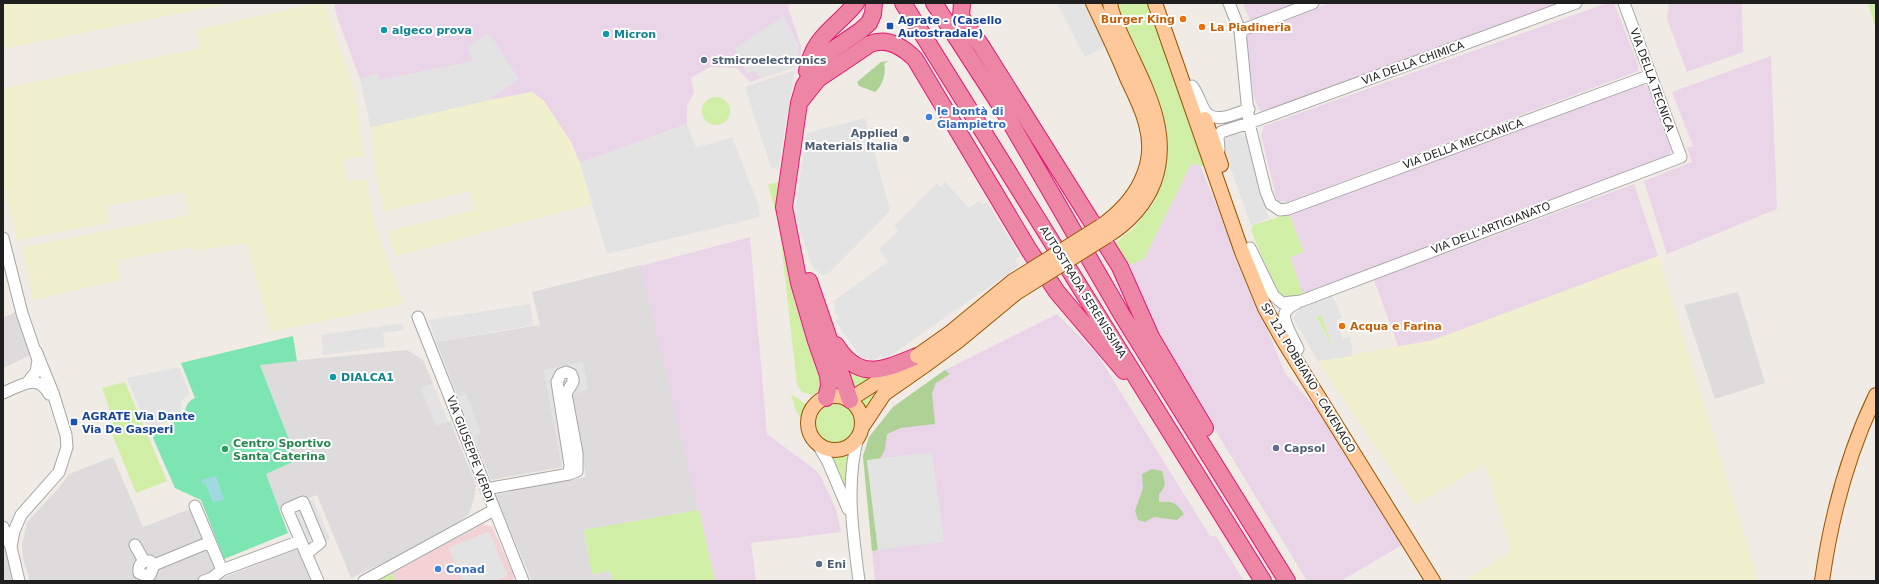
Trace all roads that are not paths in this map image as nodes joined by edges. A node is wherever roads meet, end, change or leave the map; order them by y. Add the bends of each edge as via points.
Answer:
1 (856, 3) edge
2 (874, 3) edge
3 (903, 3) edge
4 (934, 3) edge
5 (962, 3) edge
6 (1093, 3) edge
7 (1110, 3) edge
8 (1155, 3) edge
9 (1165, 3) edge
10 (1229, 3) edge
11 (1313, 3) edge
12 (1576, 3) edge
13 (1624, 3) edge
14 (1240, 31) junction
15 (1175, 62) junction
16 (1651, 75) junction
17 (804, 86) junction
18 (1192, 86) junction
19 (799, 103) junction
20 (1249, 109) junction
21 (1249, 123) junction
22 (1215, 132) junction
23 (1681, 157) joint
24 (785, 216) junction
25 (1104, 231) junction
26 (3, 238) edge
27 (1250, 248) junction
28 (1301, 301) junction
29 (418, 317) dead end
30 (823, 323) junction
31 (1298, 349) junction
32 (36, 351) junction
33 (921, 361) junction
34 (27, 383) junction
35 (3, 393) edge
36 (1876, 395) edge
37 (826, 398) junction
38 (849, 400) junction
39 (1161, 416) junction
40 (61, 420) junction
41 (860, 432) junction
42 (817, 443) junction
43 (569, 474) junction
44 (486, 489) junction
45 (195, 506) dead end
46 (494, 510) junction
47 (3, 520) edge
48 (852, 520) junction
49 (1250, 521) junction
50 (17, 524) junction
51 (3, 527) edge
52 (300, 541) junction
53 (210, 542) junction
54 (136, 545) dead end
55 (11, 547) junction
56 (306, 554) junction
57 (1826, 557) junction
58 (222, 570) junction
59 (19, 581) edge
60 (204, 581) edge
61 (318, 581) edge
62 (364, 581) edge
63 (523, 581) edge
64 (859, 581) edge
65 (1263, 581) edge
66 (1287, 581) edge
67 (1433, 581) edge
68 (1442, 581) edge
69 (1816, 581) edge
70 (1822, 581) edge

1 - 17 highway via 826,32 813,50
2 - 17 highway via 869,23 822,57
3 - 39 highway, AUTOSTRADA SERENISSIMA
4 - 49 highway, AUTOSTRADA SERENISSIMA via 1002,108 1122,315
5 - 49 highway via 961,17 987,54 1120,267 1151,337 1230,468
6 - 25 main road via 1142,113 1149,143 1146,166 1137,189
7 - 25 main road via 1114,21 1156,116 1161,145 1157,172 1148,196 1129,220
8 - 15 main road, SP 121 POBBIANO - CAVENAGO
9 - 18 main road, SP 121 POBBIANO - CAVENAGO
10 - 14 street
11 - 14 street
12 - 21 street, VIA DELLA CHIMICA
13 - 16 street, VIA DELLA TECNICA
14 - 20 street
15 - 22 main road via 1181,70 1200,123
15 - 67 main road, SP 121 POBBIANO - CAVENAGO via 1242,252 1266,308 1280,335
16 - 21 street, VIA DELLA MECCANICA via 1282,210 1271,204 1266,192
16 - 23 street, VIA DELLA TECNICA
17 - 19 highway
18 - 20 street via 1211,116 1220,118
18 - 22 main road, SP 121 POBBIANO - CAVENAGO
19 - 24 highway via 784,207
19 - 39 highway via 822,76 870,44 886,42 906,51 915,59 1029,250 1058,292
20 - 21 street
21 - 22 street, VIA DELLA CHIMICA
22 - 27 main road, SP 121 POBBIANO - CAVENAGO via 1222,168
23 - 28 street, VIA DELL'ARTIGIANATO
24 - 30 highway
24 - 37 highway via 809,320 828,375
25 - 33 main road, bridge via 1013,281 951,332
26 - 32 street via 22,313
27 - 28 street, VIA DELL'ARTIGIANATO via 1276,299 1284,304
27 - 31 main road, SP 121 POBBIANO - CAVENAGO via 1277,313
28 - 31 street, VIA DELL'ARTIGIANATO via 1284,315
29 - 44 street, VIA GIUSEPPE VERDI
30 - 33 highway via 840,352 858,368 876,370
30 - 38 highway
31 - 68 main road, SP 121 POBBIANO - CAVENAGO
32 - 34 street via 37,369
32 - 40 street via 49,381
33 - 38 main road
33 - 41 main road via 884,394
34 - 35 street
34 - 40 street via 36,381 44,386
36 - 57 main road via 1849,460 1831,527
37 - 38 main road via 837,396
37 - 42 main road via 816,404 809,417 810,432
38 - 41 main road via 861,414
39 - 65 highway, AUTOSTRADA SERENISSIMA
40 - 50 street via 67,444 61,469 25,510
41 - 42 main road via 850,446 839,450 828,449
41 - 48 street via 851,475
42 - 48 street via 828,462
43 - 43 street via 577,471 577,453 566,394 574,381 571,374 566,372 558,377 557,382 570,465
43 - 44 street
44 - 46 street, VIA GIUSEPPE VERDI
45 - 53 street
46 - 62 street
46 - 63 street, VIA GIUSEPPE VERDI
47 - 50 street via 9,524
48 - 64 street
49 - 66 highway, AUTOSTRADA SERENISSIMA
50 - 55 street
51 - 55 street
52 - 56 street
52 - 56 street via 286,509 302,502 320,543
52 - 58 street
53 - 54 street via 150,563
53 - 58 street
55 - 59 street
56 - 61 street
57 - 69 main road
57 - 70 main road
58 - 60 street

